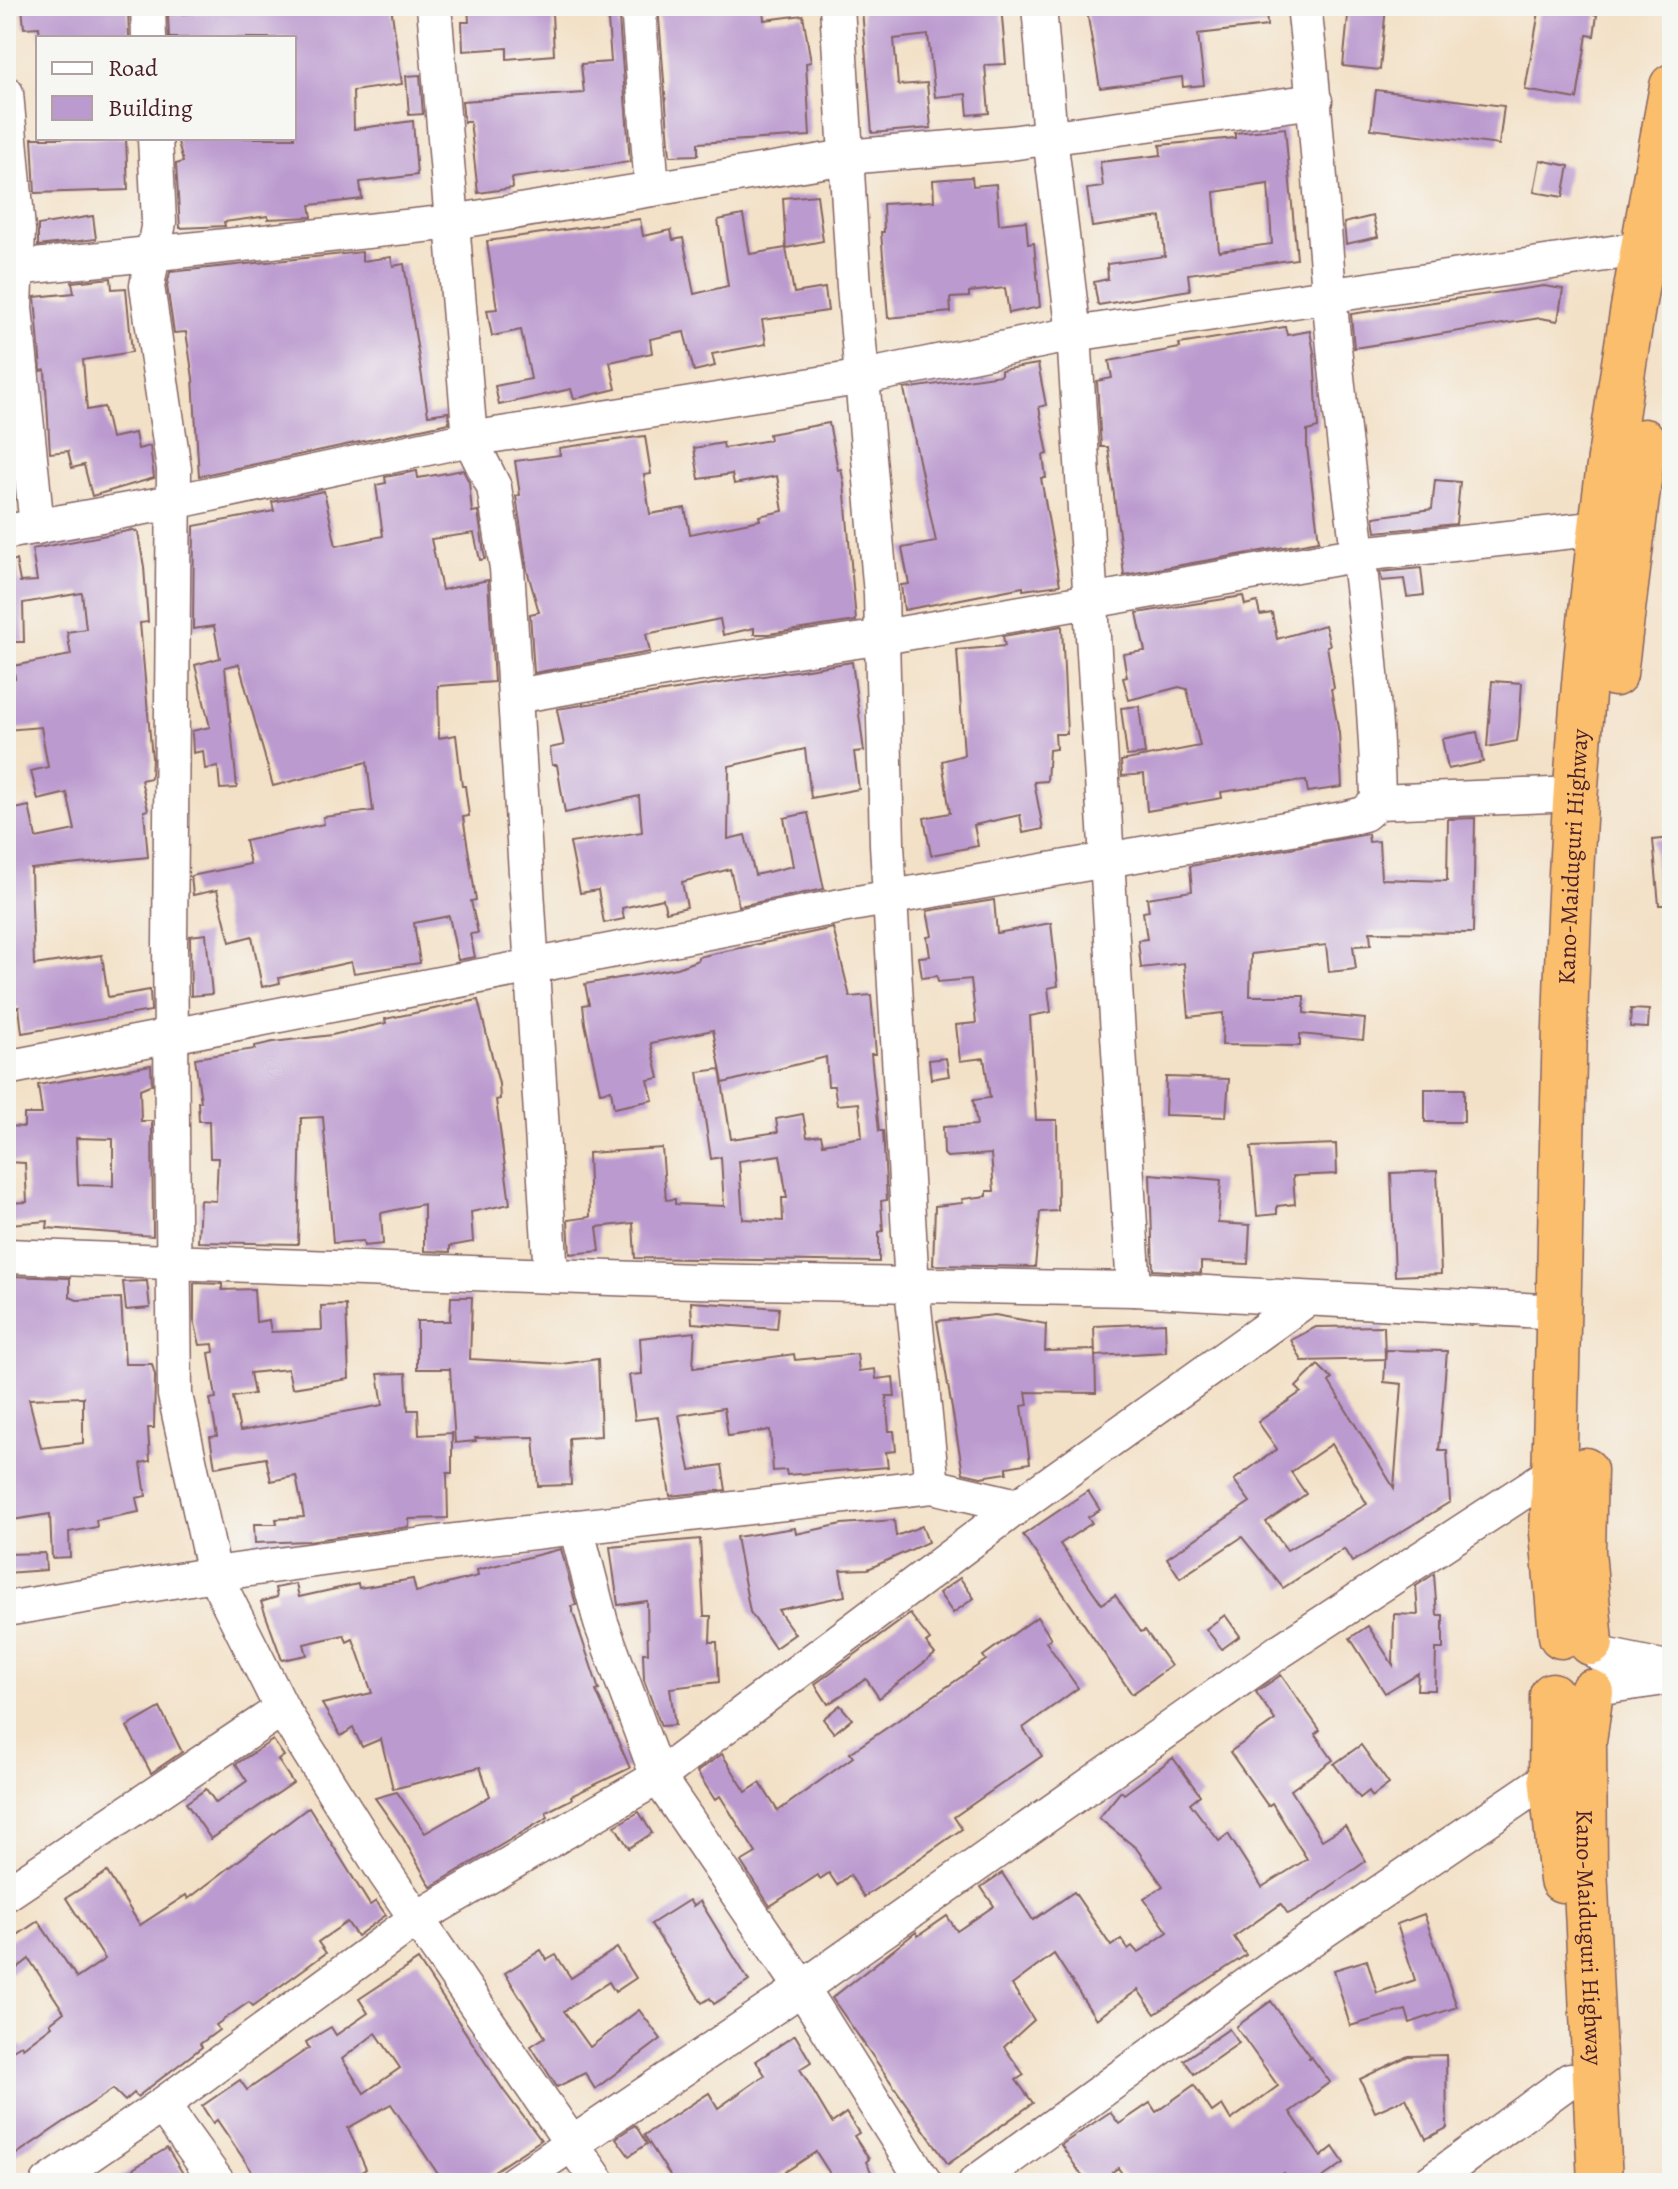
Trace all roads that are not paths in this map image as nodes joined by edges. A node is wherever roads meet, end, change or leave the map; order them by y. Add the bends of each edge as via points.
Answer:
1 (148, 6) edge
2 (434, 6) edge
3 (638, 6) edge
4 (837, 6) edge
5 (1039, 6) edge
6 (1304, 6) edge
7 (149, 36) edge
8 (1672, 86) edge
9 (6, 93) edge
10 (1315, 101) junction
11 (1050, 137) junction
12 (155, 140) edge
13 (846, 157) junction
14 (9, 164) edge
15 (652, 189) junction
16 (453, 222) junction
17 (154, 251) junction
18 (1662, 251) edge
19 (10, 269) edge
20 (1331, 294) junction
21 (1074, 334) junction
22 (864, 377) junction
23 (470, 439) junction
24 (173, 502) junction
25 (1601, 528) junction
26 (22, 530) edge
27 (1360, 554) junction
28 (1088, 601) junction
29 (883, 637) junction
30 (516, 696) junction
31 (1575, 794) junction
32 (1378, 802) junction
33 (1109, 859) junction
34 (892, 897) junction
35 (531, 965) junction
36 (172, 1038) junction
37 (6, 1068) edge
38 (6, 1256) edge
39 (174, 1263) junction
40 (551, 1275) junction
41 (912, 1287) junction
42 (1134, 1289) junction
43 (1306, 1300) junction
44 (1561, 1312) junction
45 (1555, 1471) junction
46 (932, 1486) junction
47 (1018, 1506) junction
48 (576, 1527) junction
49 (214, 1574) junction
50 (6, 1609) edge
51 (1582, 1668) junction
52 (1672, 1669) edge
53 (1672, 1677) edge
54 (282, 1709) junction
55 (1551, 1776) junction
56 (658, 1777) junction
57 (6, 1894) edge
58 (416, 1919) junction
59 (802, 1988) junction
60 (1570, 2080) junction
61 (162, 2105) junction
62 (570, 2145) junction
63 (48, 2183) edge
64 (218, 2183) edge
65 (514, 2183) edge
66 (599, 2183) edge
67 (925, 2183) edge
68 (975, 2183) edge
69 (1429, 2183) edge
70 (1574, 2183) edge
71 (1600, 2183) edge

1 - 7 street
2 - 16 street
3 - 15 street
4 - 13 street
5 - 11 street
6 - 10 street
8 - 18 highway, Kano-Maiduguri Highway
9 - 14 street
10 - 11 street
10 - 20 street
11 - 13 street
11 - 21 street
12 - 17 street via 159,222
13 - 15 street
13 - 22 street
14 - 19 street via 18,230
15 - 16 street
16 - 17 street
16 - 23 street
17 - 19 street
17 - 24 street via 147,286 174,469
18 - 20 street
18 - 25 highway, Kano-Maiduguri Highway
18 - 51 highway, Kano-Maiduguri Highway via 1653,376 1597,864
19 - 26 street
20 - 21 street
20 - 27 street
21 - 22 street
21 - 28 street
22 - 23 street
22 - 29 street
23 - 24 street
23 - 30 street via 494,487 507,568
24 - 26 street
24 - 36 street
25 - 27 street
25 - 31 highway, Kano-Maiduguri Highway
27 - 28 street
27 - 32 street
28 - 29 street
28 - 33 street
29 - 30 street
29 - 34 street
30 - 35 street
31 - 32 street
31 - 44 highway, Kano-Maiduguri Highway
32 - 33 street via 1364,814 1343,819
33 - 34 street
33 - 42 street
34 - 35 street
34 - 41 street
35 - 36 street
35 - 40 street
36 - 37 street
36 - 39 street
38 - 39 street
39 - 40 street
39 - 49 street via 175,1395
40 - 41 street
41 - 42 street
41 - 46 street
42 - 43 street
43 - 44 street
43 - 47 street
44 - 45 highway, Kano-Maiduguri Highway
45 - 51 highway, Kano-Maiduguri Highway via 1553,1560
45 - 59 street via 1280,1651
46 - 47 street
46 - 48 street
47 - 56 street
48 - 49 street
48 - 56 street via 601,1623
49 - 50 street
49 - 54 street
51 - 52 street
51 - 53 street
51 - 55 highway, Kano-Maiduguri Highway
51 - 71 highway, Kano-Maiduguri Highway
54 - 57 street
54 - 58 street
55 - 60 highway, Kano-Maiduguri Highway via 1561,1863
55 - 68 street via 1291,1953
56 - 58 street
56 - 59 street
58 - 61 street
58 - 62 street
59 - 62 street
59 - 67 street
60 - 69 street
60 - 70 highway, Kano-Maiduguri Highway
61 - 63 street
61 - 64 street
62 - 65 street
62 - 66 street

